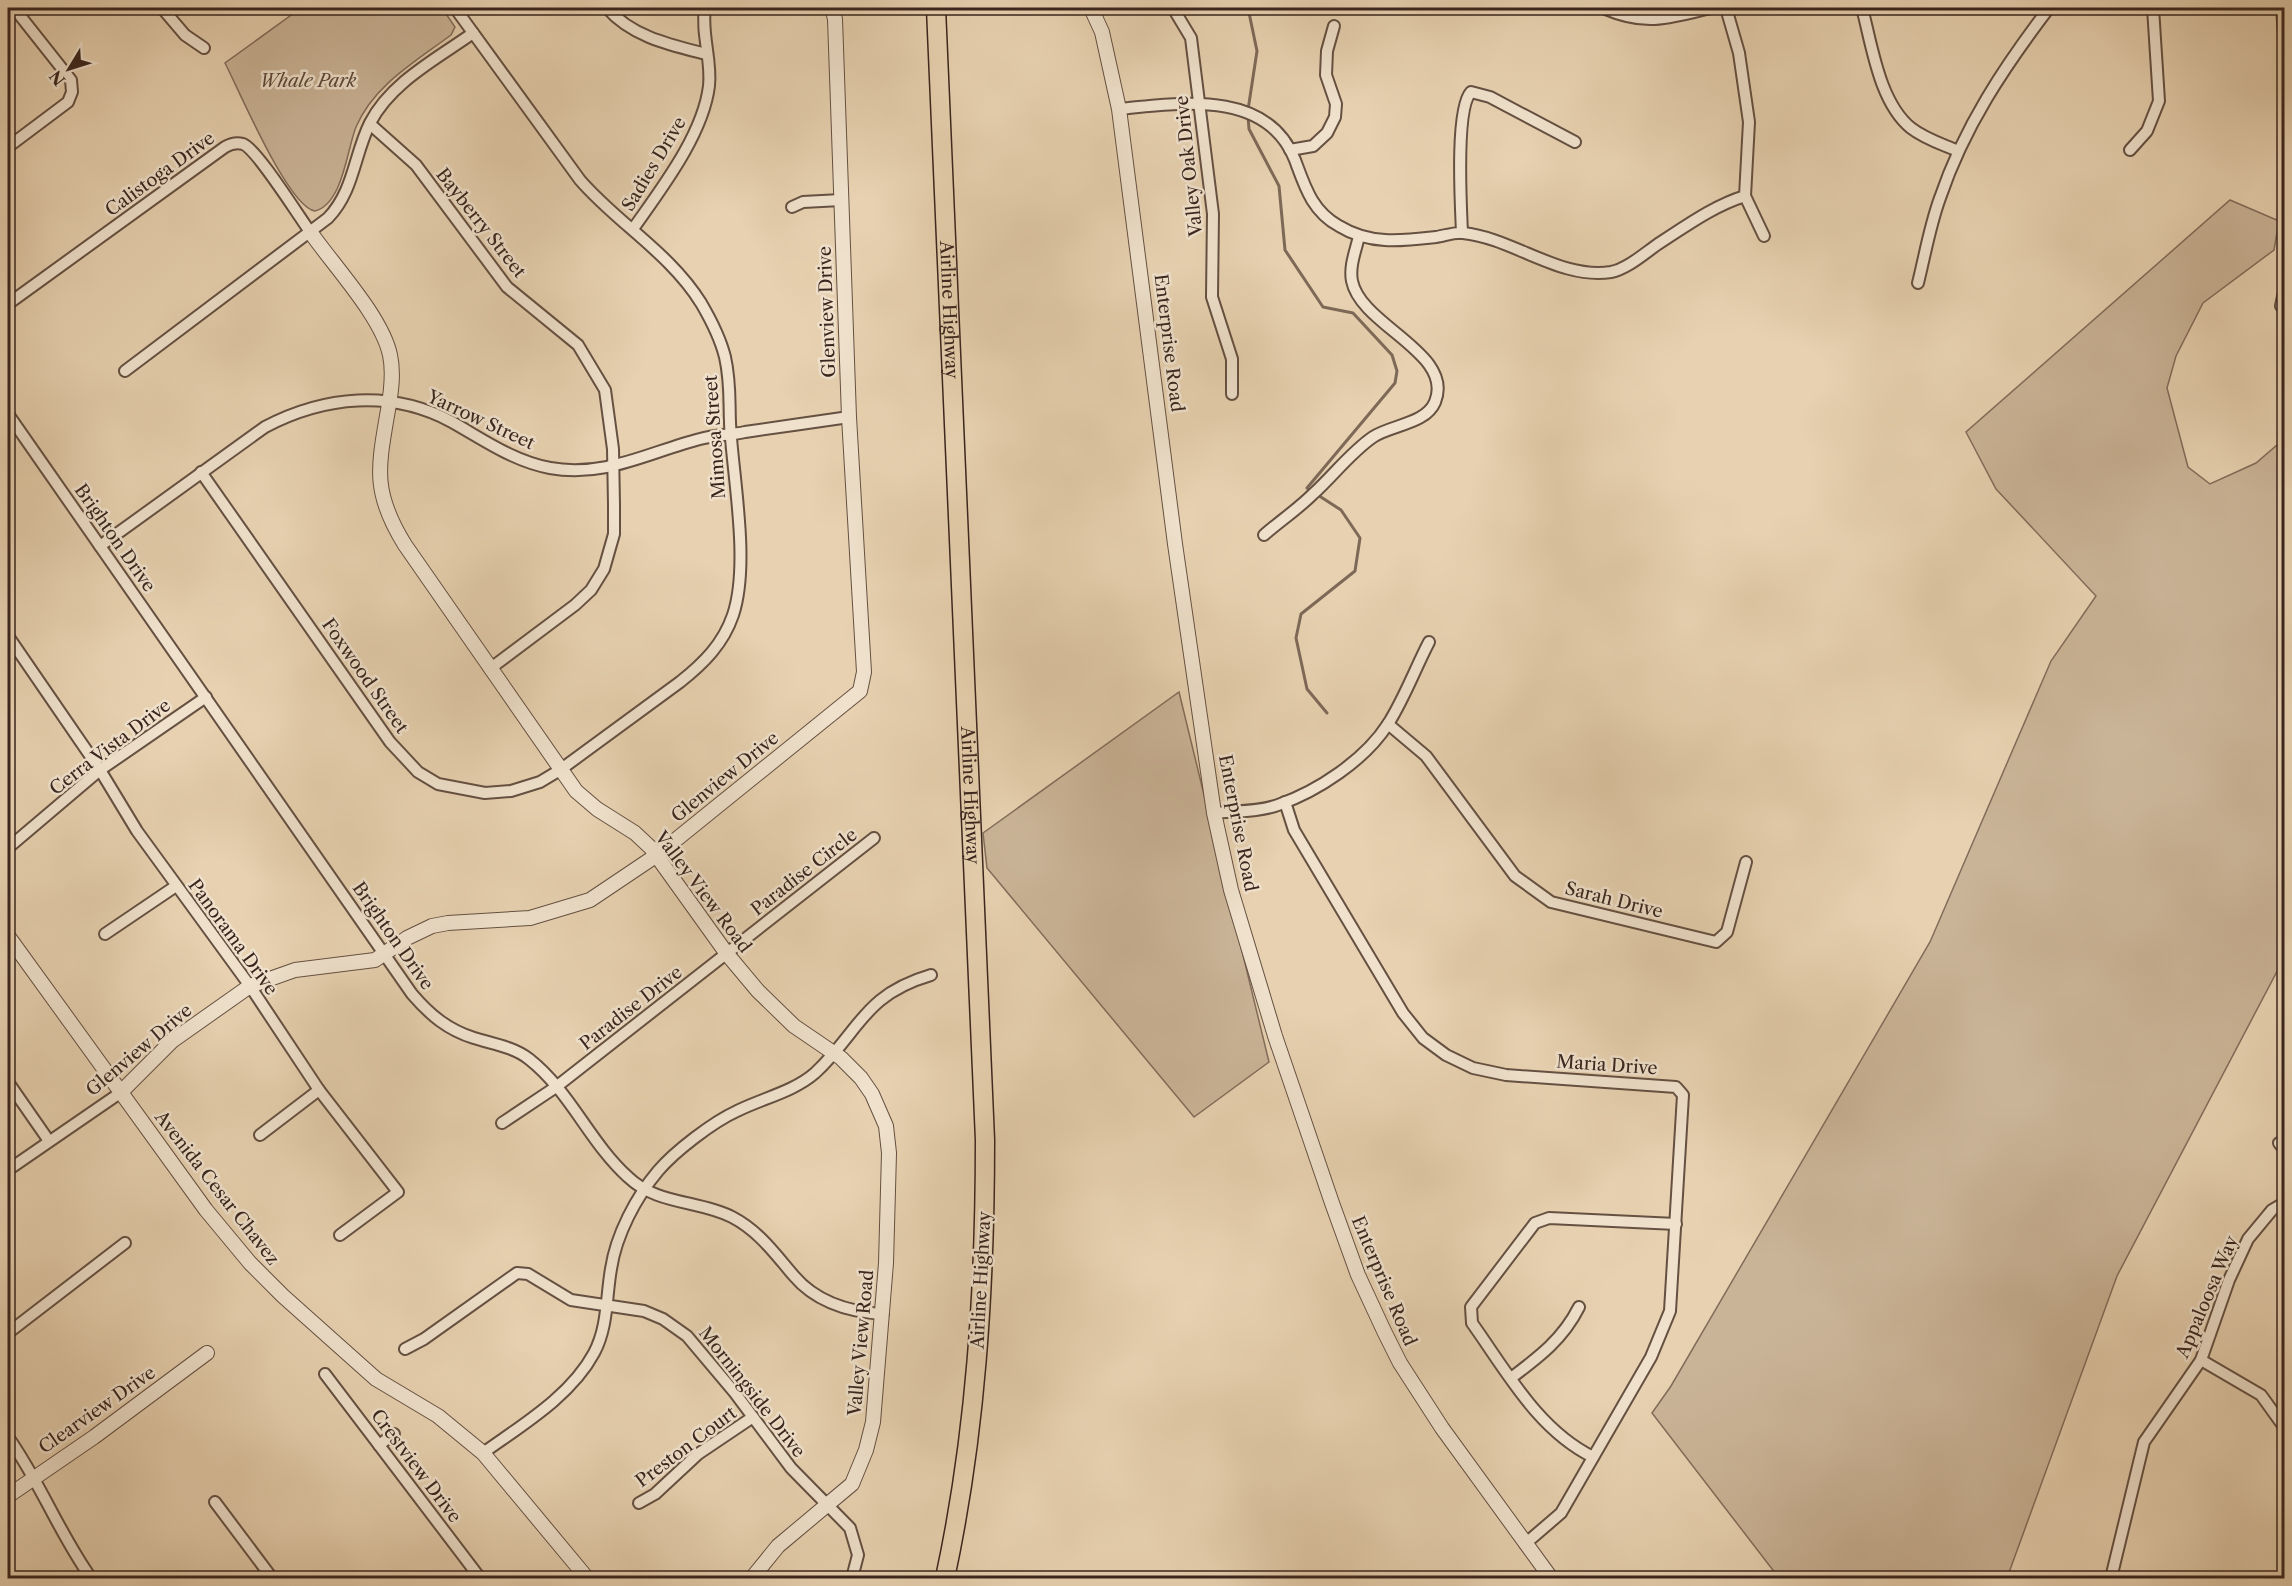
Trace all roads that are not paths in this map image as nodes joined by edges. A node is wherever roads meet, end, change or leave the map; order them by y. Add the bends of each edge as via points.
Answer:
1 (14, 8) edge
2 (162, 8) edge
3 (455, 8) edge
4 (607, 8) edge
5 (705, 8) edge
6 (832, 8) edge
7 (936, 8) edge
8 (1091, 8) edge
9 (1173, 8) edge
10 (1603, 8) edge
11 (1711, 8) edge
12 (1726, 8) edge
13 (1862, 8) edge
14 (2049, 8) edge
15 (2153, 8) edge
16 (2282, 8) edge
17 (1334, 26) dead end
18 (473, 33) junction
19 (2284, 35) edge
20 (204, 48) dead end
21 (706, 54) junction
22 (1200, 105) junction
23 (1119, 109) junction
24 (370, 123) junction
25 (1575, 142) dead end
26 (8, 147) edge
27 (1290, 150) junction
28 (2130, 150) dead end
29 (1958, 151) junction
30 (1745, 196) junction
31 (841, 200) junction
32 (792, 207) dead end
33 (633, 229) junction
34 (310, 233) junction
35 (1462, 233) junction
36 (1359, 236) junction
37 (1764, 236) dead end
38 (1918, 283) dead end
39 (2284, 292) edge
40 (8, 304) edge
41 (2281, 306) dead end
42 (125, 372) dead end
43 (1232, 394) dead end
44 (390, 401) junction
45 (8, 414) edge
46 (849, 417) junction
47 (730, 435) junction
48 (614, 467) junction
49 (201, 472) junction
50 (1264, 535) dead end
51 (100, 546) junction
52 (8, 636) edge
53 (1429, 642) dead end
54 (491, 668) junction
55 (206, 697) junction
56 (1388, 724) junction
57 (100, 770) junction
58 (560, 770) junction
59 (1285, 802) junction
60 (1214, 813) junction
61 (874, 838) dead end
62 (8, 848) edge
63 (657, 855) junction
64 (1746, 862) dead end
65 (176, 886) junction
66 (105, 934) dead end
67 (8, 936) edge
68 (385, 954) junction
69 (727, 954) junction
70 (930, 975) dead end
71 (250, 986) junction
72 (833, 1052) junction
73 (8, 1082) edge
74 (556, 1087) junction
75 (319, 1090) junction
76 (120, 1093) junction
77 (502, 1123) dead end
78 (260, 1135) dead end
79 (49, 1141) junction
80 (8, 1170) edge
81 (646, 1190) junction
82 (2284, 1203) edge
83 (1676, 1224) junction
84 (340, 1235) dead end
85 (125, 1243) dead end
86 (607, 1306) junction
87 (1579, 1307) dead end
88 (883, 1314) junction
89 (8, 1333) edge
90 (405, 1350) dead end
91 (207, 1353) dead end
92 (2201, 1360) junction
93 (325, 1374) dead end
94 (1511, 1378) junction
95 (753, 1417) junction
96 (2284, 1427) edge
97 (394, 1434) dead end
98 (8, 1437) edge
99 (379, 1445) junction
100 (483, 1453) junction
101 (1593, 1457) junction
102 (35, 1476) junction
103 (8, 1496) edge
104 (215, 1502) dead end
105 (639, 1503) dead end
106 (825, 1506) junction
107 (1525, 1544) junction
108 (2284, 1574) edge
109 (91, 1578) edge
110 (272, 1578) edge
111 (480, 1578) edge
112 (586, 1578) edge
113 (752, 1578) edge
114 (852, 1578) edge
115 (945, 1578) edge
116 (1551, 1578) edge
117 (2110, 1578) edge
118 (2278, 1578) edge

1 - 26 street via 71,80 72,92 68,102
2 - 20 street via 185,35
3 - 18 street, Mimosa Street
4 - 21 street via 630,28 656,41
5 - 21 street, Sadies Drive
6 - 31 street, Glenview Drive
7 - 115 main road, Airline Highway via 985,1140 985,1226 974,1398
8 - 23 street, Enterprise Road via 1102,32
9 - 22 street, Valley Oak Drive via 1191,38
10 - 11 street via 1624,17 1649,20
12 - 30 street via 1739,53 1749,122
13 - 29 street via 1882,76 1903,121 1919,134
14 - 29 street via 2000,77
15 - 28 street via 2159,101 2147,131
16 - 19 street
17 - 27 street via 1326,75 1336,104 1335,117 1327,133 1313,146
18 - 24 street via 394,90
18 - 33 street, Mimosa Street via 580,180 602,205
21 - 33 street, Sadies Drive via 709,86 697,129
22 - 23 street
22 - 27 street via 1228,106 1253,113 1275,129
22 - 43 street, Valley Oak Drive via 1213,214 1212,291 1232,359
23 - 60 street, Enterprise Road
24 - 34 street via 343,199 332,215
24 - 48 street, Bayberry Street via 416,165 507,287 578,345 591,363 605,390
25 - 35 street via 1490,97 1471,92 1461,136
27 - 36 street via 1314,206
29 - 38 street via 1939,200
30 - 35 street via 1728,201 1612,272 1574,270
30 - 37 street
31 - 32 street via 803,202
31 - 46 street, Glenview Drive
33 - 47 street, Mimosa Street via 692,291 710,319 730,383
34 - 40 street, Calistoga Drive via 256,155 243,144 234,143
34 - 42 street
34 - 44 street, Valley View Road via 374,318 385,340 391,367
35 - 36 street via 1401,242
36 - 50 street via 1351,272 1355,291 1374,315 1431,364 1438,388 1435,402 1422,416 1373,437
39 - 41 street
44 - 48 street, Yarrow Street via 436,415 537,465 566,470
44 - 49 street, Yarrow Street via 350,400 287,416
44 - 54 street, Valley View Road via 379,471 385,511
45 - 51 street, Brighton Drive
46 - 47 street, Yarrow Street
46 - 63 street, Glenview Drive via 864,672 860,691
47 - 48 street, Yarrow Street via 703,438
47 - 58 street, Mimosa Street via 739,522 739,573 729,627 701,665
48 - 54 street, Bayberry Street via 614,534 600,576 576,605
49 - 51 street, Yarrow Street
49 - 58 street, Foxwood Street via 390,742 418,771 447,787 494,793 528,787
51 - 55 street, Brighton Drive
52 - 57 street, Panorama Drive
53 - 56 street
54 - 58 street, Valley View Road
55 - 57 street, Cerra Vista Drive
55 - 68 street, Brighton Drive
56 - 59 street via 1347,766
56 - 64 street, Sarah Drive via 1426,756 1515,876 1551,902 1716,942 1727,932
57 - 62 street, Cerra Vista Drive
57 - 65 street, Panorama Drive
58 - 63 street, Valley View Road via 585,800 635,833
59 - 60 street
59 - 83 street, Maria Drive via 1294,830 1403,1013 1423,1038 1446,1055 1473,1068 1506,1075 1676,1087 1683,1095
60 - 107 street, Enterprise Road via 1231,890 1275,1036 1358,1275 1400,1363
61 - 69 street, Paradise Circle
63 - 68 street, Glenview Drive via 608,890 567,909 531,918 432,926
63 - 69 street, Valley View Road
65 - 66 street
65 - 71 street, Panorama Drive
67 - 76 street, Avenida Cesar Chavez
68 - 71 street, Glenview Drive via 375,960 295,970
68 - 74 street, Brighton Drive via 412,994 440,1022 464,1035 525,1056
69 - 72 street, Valley View Road via 774,1009
69 - 74 street, Paradise Drive
70 - 72 street via 886,995 860,1018
71 - 75 street, Panorama Drive
71 - 76 street, Glenview Drive via 172,1041
72 - 81 street via 802,1082 736,1111 695,1140 665,1164
72 - 88 street, Valley View Road via 866,1085 881,1112 888,1136
73 - 79 street
74 - 77 street, Paradise Drive
74 - 81 street, Brighton Drive via 611,1161
75 - 78 street
75 - 84 street, Panorama Drive via 398,1192
76 - 79 street, Glenview Drive
76 - 100 street, Avenida Cesar Chavez via 206,1210 262,1276 376,1379 438,1416
79 - 80 street, Glenview Drive
81 - 86 street via 618,1243
81 - 88 street, Brighton Drive via 734,1218 763,1239 815,1296 847,1310
82 - 92 street, Appaloosa Way via 2272,1210 2248,1239
83 - 94 street via 1549,1218 1535,1223 1471,1306 1472,1323
83 - 101 street, Maria Drive via 1670,1311 1651,1357
85 - 89 street
86 - 90 street, Morningside Drive via 570,1300 528,1274 517,1273
86 - 95 street, Morningside Drive via 644,1311 677,1327 701,1349
86 - 100 street via 595,1351 576,1380
87 - 94 street via 1568,1328
88 - 106 street, Valley View Road via 867,1450 852,1484
91 - 102 street, Clearview Drive
92 - 96 street via 2261,1395
92 - 117 street, Appaloosa Way via 2144,1442
93 - 99 street, Crestview Drive
94 - 101 street via 1558,1436
95 - 105 street, Preston Court via 698,1454 655,1494
95 - 106 street, Morningside Drive
97 - 99 street
98 - 102 street
99 - 111 street, Crestview Drive
100 - 112 street, Avenida Cesar Chavez
101 - 107 street, Maria Drive via 1561,1513
102 - 103 street, Clearview Drive
102 - 109 street via 72,1551
104 - 110 street
106 - 113 street, Valley View Road via 778,1546
106 - 114 street, Morningside Drive via 844,1521 855,1539 858,1555
107 - 116 street, Enterprise Road
108 - 118 street

